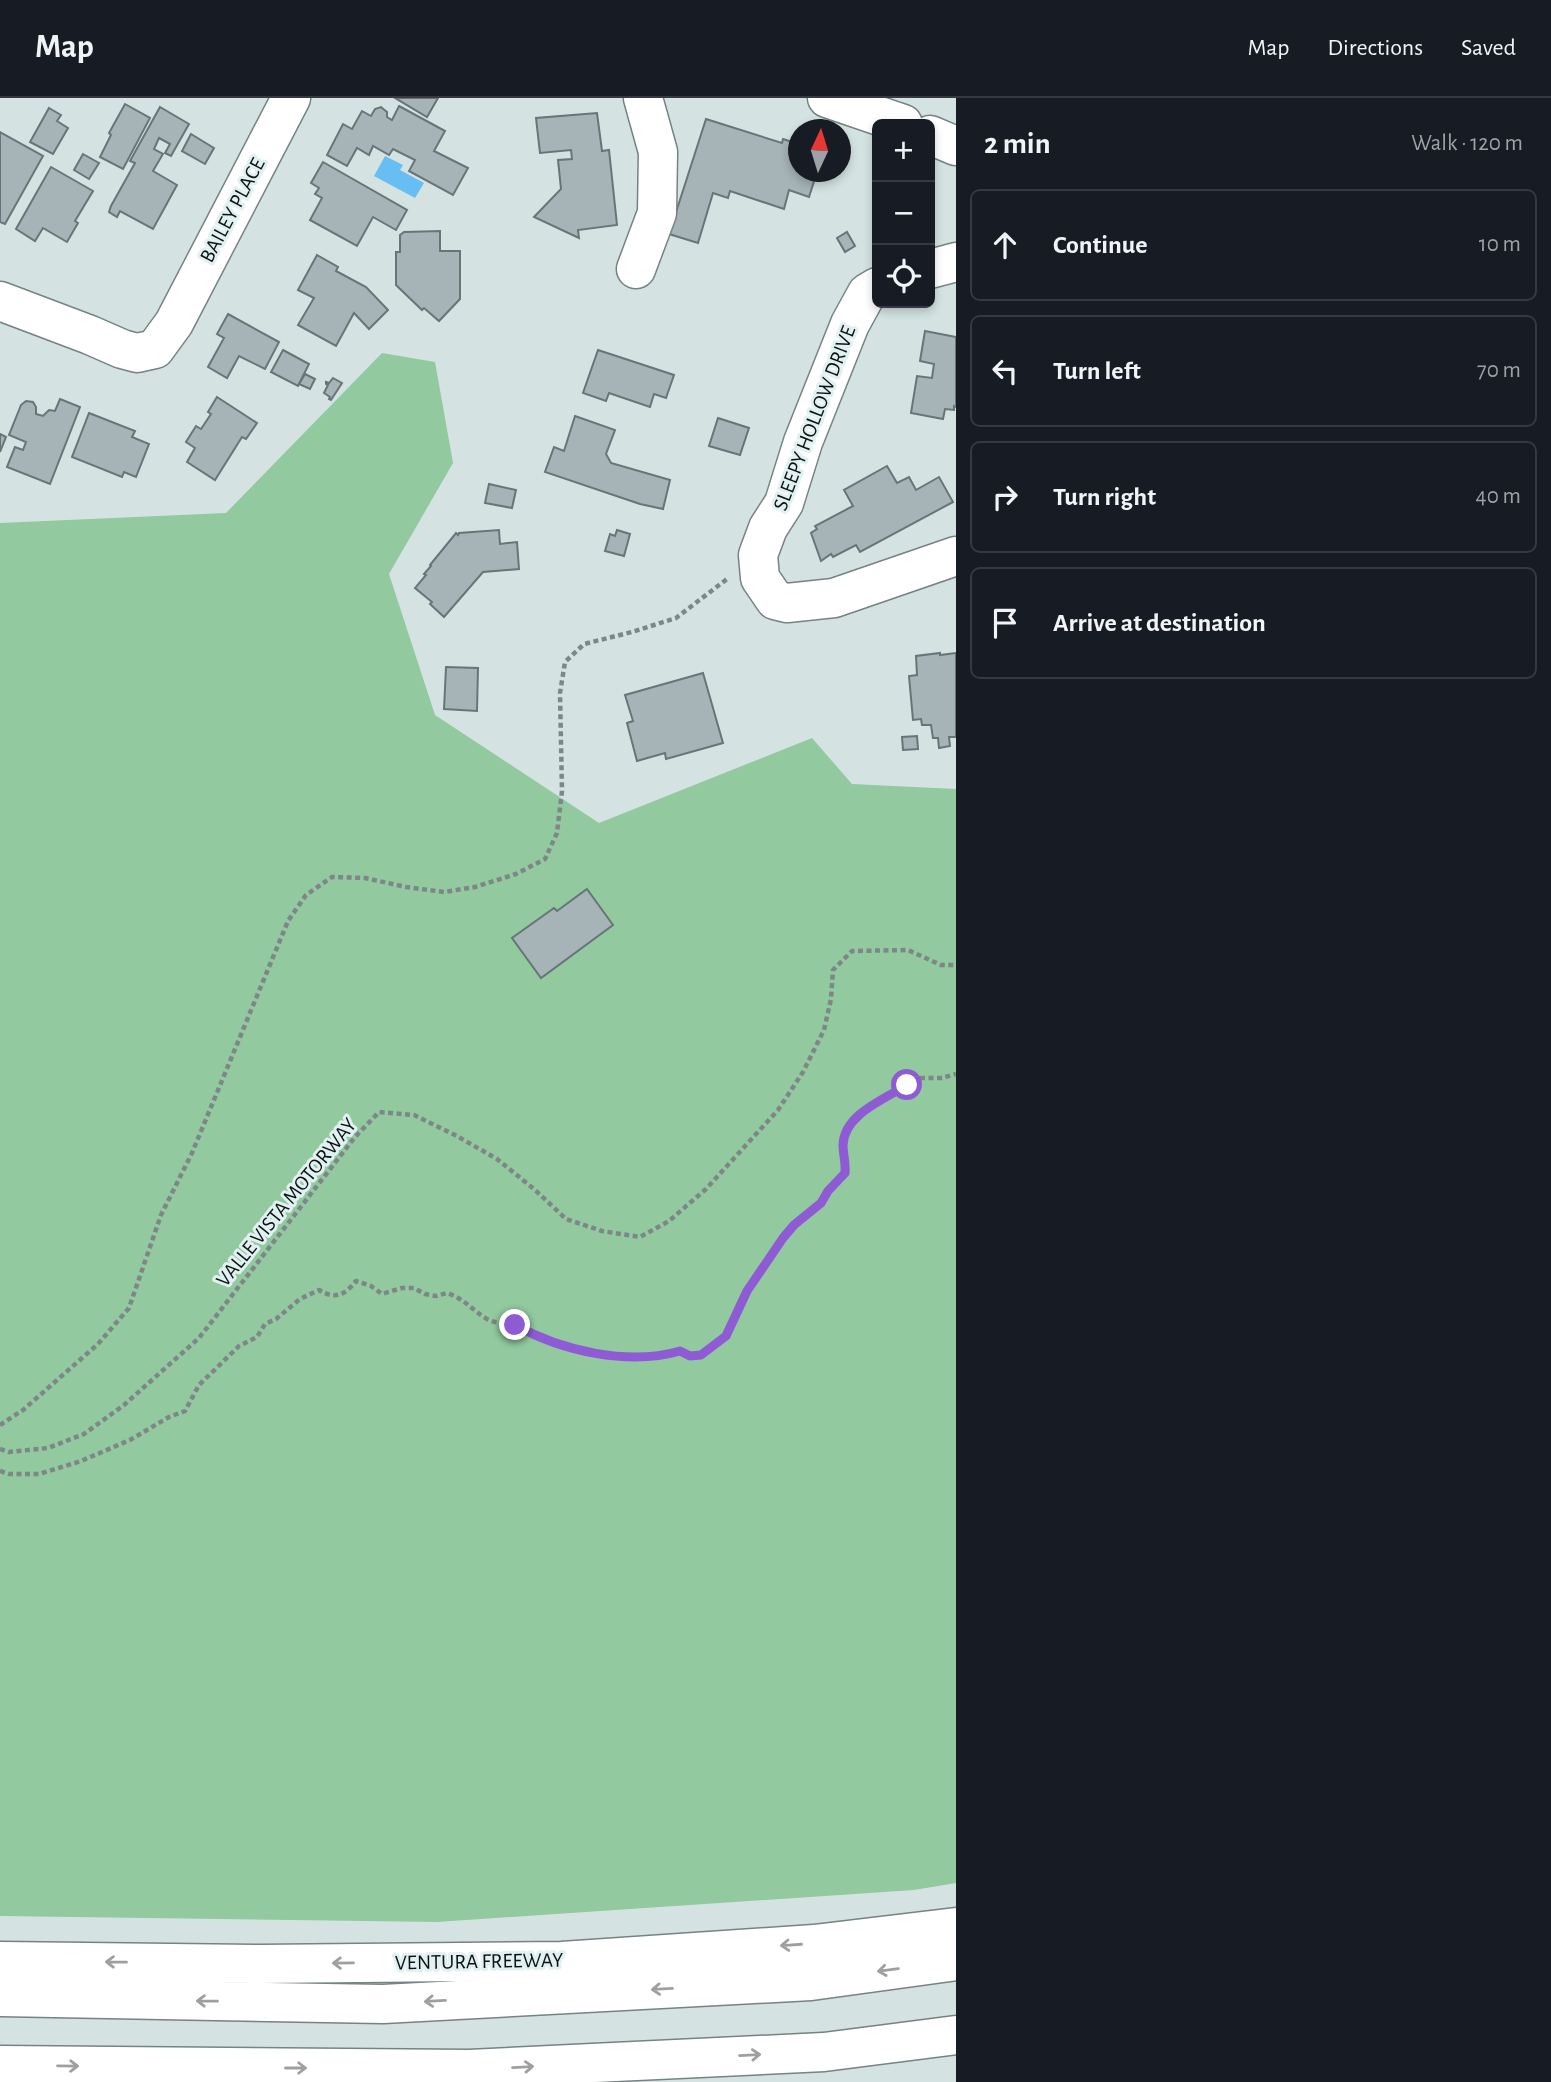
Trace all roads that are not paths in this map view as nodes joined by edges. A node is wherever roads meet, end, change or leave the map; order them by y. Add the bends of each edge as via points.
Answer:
1 (291, 98) edge
2 (643, 98) edge
3 (827, 98) edge
4 (888, 119) edge
5 (935, 137) edge
6 (956, 146) edge
7 (956, 262) edge
8 (935, 268) edge
9 (636, 269) dead end
10 (872, 290) edge
11 (0, 301) edge
12 (956, 555) edge
13 (956, 1927) edge
14 (0, 1961) edge
15 (956, 1961) edge
16 (0, 1997) edge
17 (956, 2035) edge
18 (0, 2065) edge

1 - 11 main road, BAILEY PLACE via 174,323 155,349 137,353 122,349
2 - 9 main road via 657,152 657,213
3 - 4 main road
5 - 6 main road
7 - 8 main road
10 - 12 main road, SLEEPY HOLLOW DRIVE via 850,324 784,503 768,528 758,555 760,578 775,600 834,598
13 -> 14 main road, VENTURA FREEWAY via 814,1944 562,1961
15 -> 16 main road via 811,1981 383,2004
18 -> 17 main road via 469,2069 824,2052

